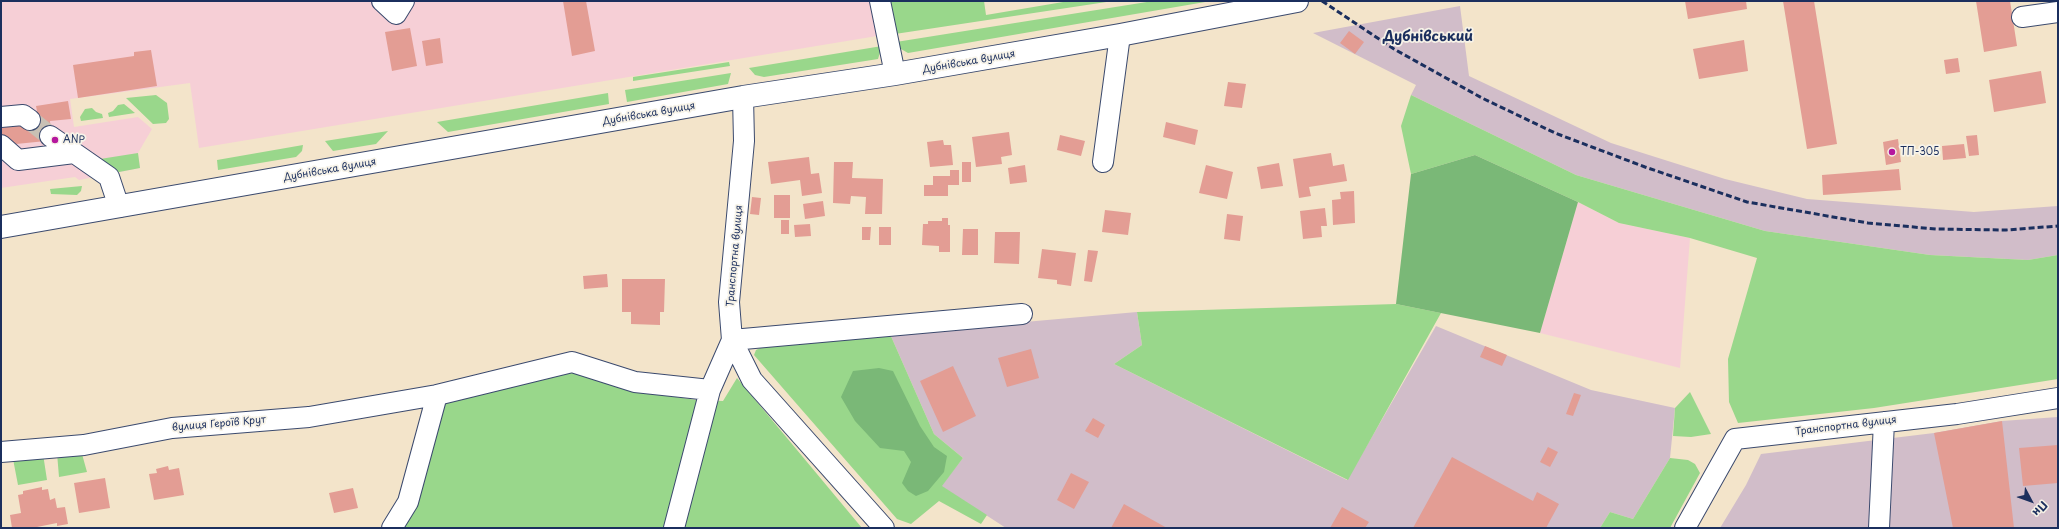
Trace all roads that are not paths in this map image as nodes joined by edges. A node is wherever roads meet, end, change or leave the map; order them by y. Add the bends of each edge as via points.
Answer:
1 (382, 1) edge
2 (404, 1) edge
3 (880, 1) edge
4 (1297, 1) edge
5 (1264, 4) edge
6 (2058, 12) edge
7 (2022, 18) dead end
8 (1120, 36) junction
9 (896, 74) junction
10 (743, 97) junction
11 (1, 117) edge
12 (30, 120) tunnel mouth
13 (50, 136) tunnel mouth
14 (1, 145) edge
15 (74, 153) junction
16 (1102, 162) dead end
17 (119, 207) junction
18 (1, 227) edge
19 (1022, 314) dead end
20 (732, 340) junction
21 (710, 390) junction
22 (437, 395) junction
23 (2058, 398) edge
24 (1884, 422) junction
25 (1, 452) edge
26 (392, 528) edge
27 (674, 528) edge
28 (884, 528) edge
29 (1685, 528) edge
30 (1879, 528) edge

1 - 2 street via 396,14
3 - 9 street
4 - 5 main road, Дубнівська вулиця
5 - 8 main road, Дубнівська вулиця
6 - 7 street
8 - 9 main road, Дубнівська вулиця
8 - 16 street
9 - 10 main road, Дубнівська вулиця
10 - 17 main road, Дубнівська вулиця
10 - 20 street, Транспортна вулиця via 744,141 730,302
11 - 12 street via 23,115
13 - 15 street
14 - 15 street via 18,160
15 - 17 street via 109,177
17 - 18 main road, Дубнівська вулиця
19 - 20 street
20 - 21 street
20 - 28 street, Транспортна вулиця via 752,380
21 - 22 street, вулиця Героїв Крут via 635,382 572,362
21 - 27 street
22 - 25 street, вулиця Героїв Крут via 309,417 172,428 84,445
22 - 26 street via 408,502
23 - 24 street, Транспортна вулиця via 1957,414
24 - 29 street, Транспортна вулиця via 1735,439
24 - 30 street

